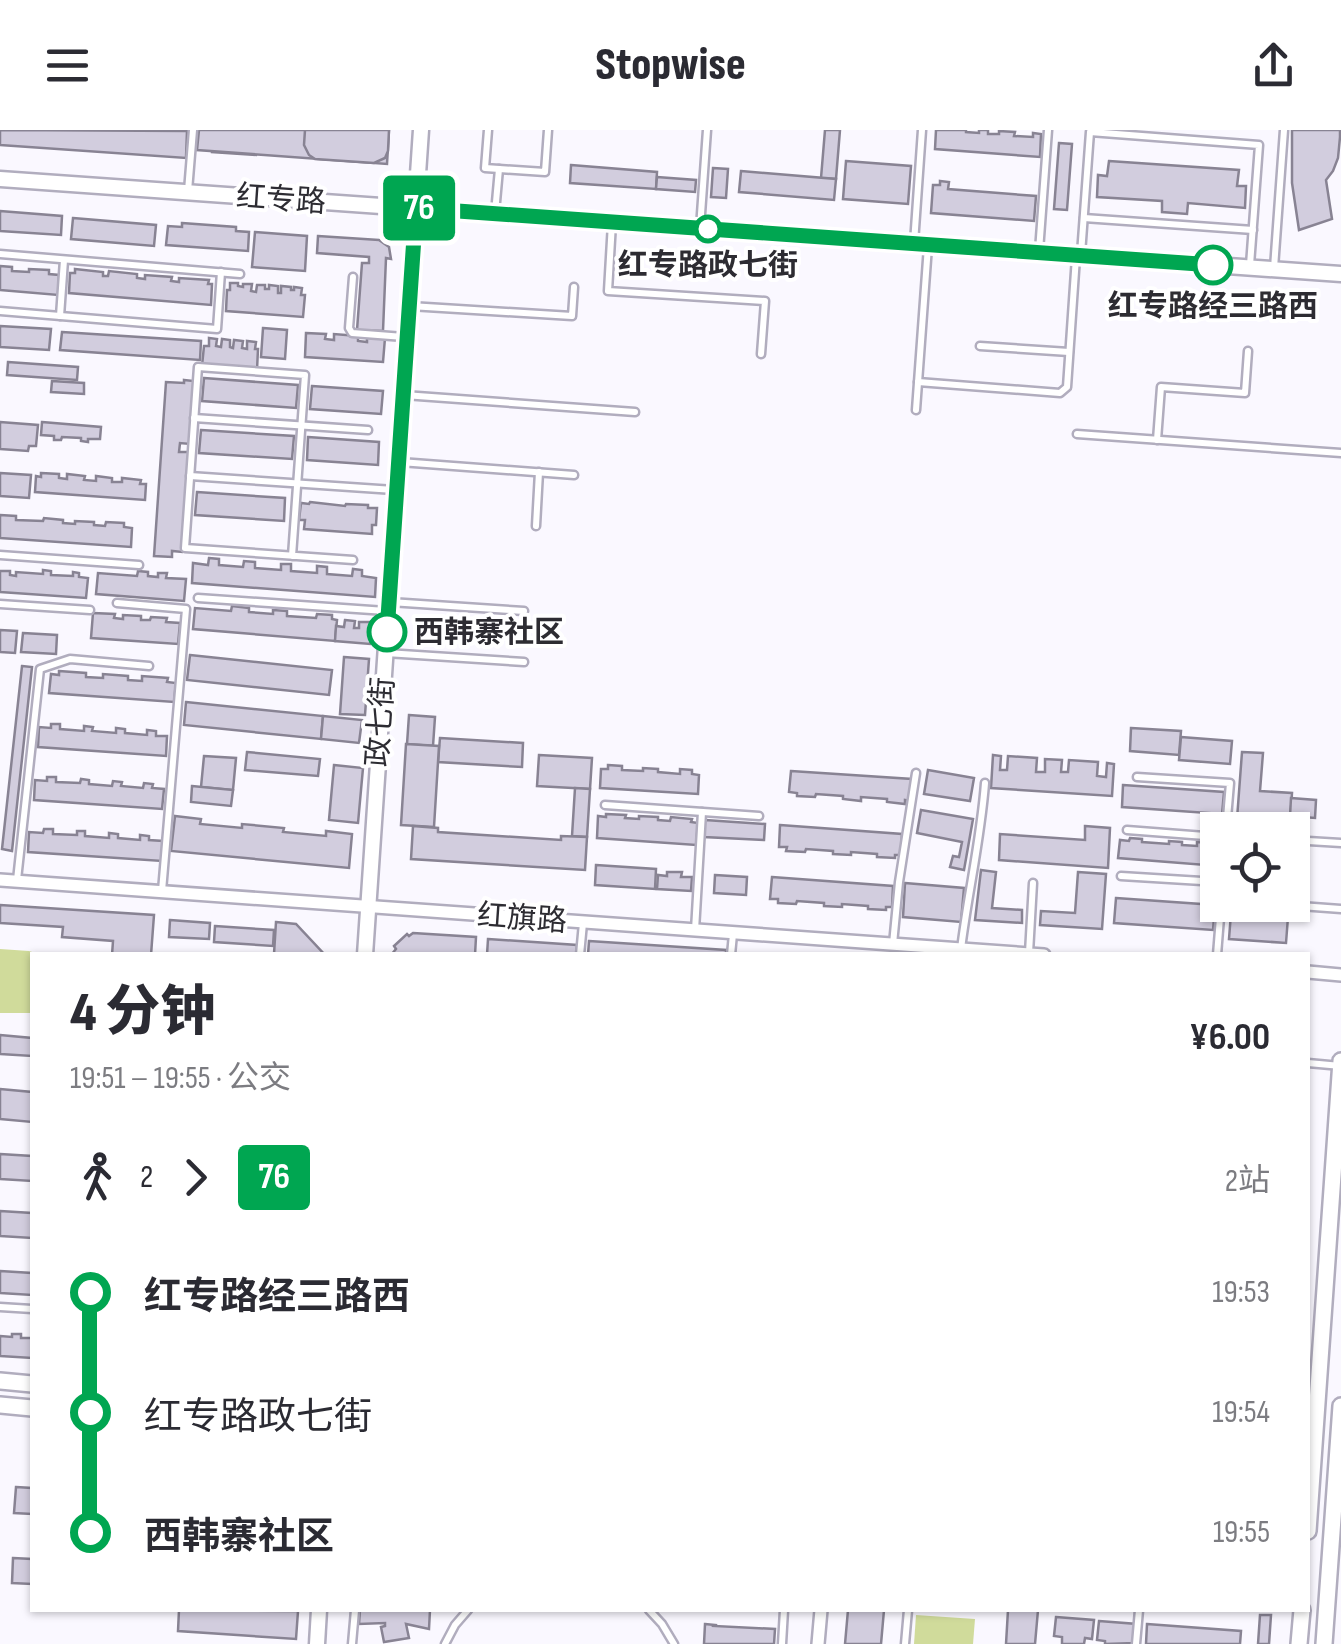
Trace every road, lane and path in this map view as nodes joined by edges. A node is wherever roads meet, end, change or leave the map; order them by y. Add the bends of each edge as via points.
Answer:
1 (193, 130) edge
2 (421, 130) edge
3 (488, 130) edge
4 (548, 130) edge
5 (707, 130) edge
6 (922, 130) edge
7 (1048, 130) edge
8 (1284, 130) edge
9 (499, 169) junction
10 (0, 178) edge
11 (188, 192) junction
12 (416, 208) junction
13 (495, 214) junction
14 (1084, 218) junction
15 (612, 222) junction
16 (700, 228) junction
17 (1253, 230) junction
18 (921, 244) junction
19 (1038, 253) junction
20 (0, 254) edge
21 (1078, 256) junction
22 (64, 260) junction
23 (1250, 268) junction
24 (1274, 270) junction
25 (221, 272) junction
26 (240, 274) dead end
27 (1341, 274) edge
28 (353, 277) dead end
29 (574, 288) dead end
30 (409, 306) junction
31 (0, 312) edge
32 (60, 316) junction
33 (407, 337) junction
34 (980, 346) dead end
35 (1248, 351) dead end
36 (1070, 352) junction
37 (761, 354) dead end
38 (918, 382) junction
39 (403, 395) junction
40 (916, 410) dead end
41 (635, 412) dead end
42 (194, 418) junction
43 (302, 425) junction
44 (368, 430) dead end
45 (1077, 434) dead end
46 (1157, 440) junction
47 (1341, 453) edge
48 (398, 462) junction
49 (539, 472) junction
50 (574, 474) dead end
51 (190, 476) junction
52 (298, 484) junction
53 (396, 490) junction
54 (536, 526) dead end
55 (0, 555) edge
56 (292, 556) junction
57 (353, 560) dead end
58 (139, 565) dead end
59 (198, 598) dead end
60 (117, 603) dead end
61 (0, 604) edge
62 (388, 607) junction
63 (90, 610) dead end
64 (524, 610) dead end
65 (385, 654) junction
66 (524, 662) dead end
67 (149, 666) dead end
68 (916, 773) dead end
69 (1137, 777) dead end
70 (985, 782) dead end
71 (605, 805) dead end
72 (702, 812) junction
73 (1228, 812) edge
74 (759, 816) dead end
75 (1127, 830) dead end
76 (1200, 836) edge
77 (1310, 841) edge
78 (1341, 843) edge
79 (1121, 876) dead end
80 (0, 880) edge
81 (17, 881) junction
82 (1200, 881) edge
83 (1034, 883) dead end
84 (162, 892) junction
85 (368, 906) junction
86 (1310, 907) edge
87 (1341, 909) edge
88 (583, 922) junction
89 (1220, 922) edge
90 (694, 930) junction
91 (732, 933) junction
92 (893, 944) junction
93 (962, 949) junction
94 (923, 951) edge
95 (364, 952) edge
96 (580, 952) edge
97 (731, 952) edge
98 (1002, 952) edge
99 (1028, 952) edge
100 (1218, 952) edge
101 (1310, 972) edge
102 (1341, 974) edge
103 (1310, 1063) edge
104 (1341, 1063) edge
105 (0, 1307) edge
106 (30, 1310) edge
107 (0, 1381) edge
108 (30, 1384) edge
109 (0, 1405) edge
110 (1341, 1406) edge
111 (30, 1408) edge
112 (1310, 1473) edge
113 (1338, 1475) edge
114 (1310, 1497) edge
115 (1338, 1499) edge
116 (320, 1612) edge
117 (355, 1612) edge
118 (466, 1612) edge
119 (652, 1612) edge
120 (784, 1612) edge
121 (820, 1612) edge
122 (908, 1612) edge
123 (1139, 1612) edge
124 (1302, 1612) edge
125 (317, 1644) edge
126 (352, 1644) edge
127 (445, 1644) edge
128 (674, 1644) edge
129 (782, 1644) edge
130 (818, 1644) edge
131 (905, 1644) edge
132 (1136, 1644) edge
133 (1300, 1644) edge
134 (1324, 1644) edge

1 - 11 lane
2 - 12 street, 政七街
3 - 9 lane via 485,168
4 - 9 lane via 545,172
5 - 16 lane
6 - 18 lane
7 - 19 lane
8 - 24 lane
9 - 13 lane
10 - 11 street, 红专路
11 - 12 street, 红专路
12 - 13 street, 红专路
12 - 30 street, 政七街
13 - 15 street, 红专路
14 - 17 lane
14 - 17 lane via 1090,132 1259,145
14 - 21 lane
15 - 16 street, 红专路
15 - 37 lane via 608,291 765,301
16 - 18 street, 红专路
17 - 23 lane
18 - 19 street, 红专路
18 - 38 lane
19 - 21 street, 红专路
20 - 22 lane
21 - 23 street, 红专路
21 - 36 lane
22 - 25 lane
22 - 32 lane
23 - 24 street, 红专路
24 - 27 street, 红专路
25 - 26 lane
25 - 32 lane via 216,329
28 - 33 lane via 352,332
29 - 30 lane via 572,316
30 - 33 street, 政七街
31 - 32 lane
33 - 39 street, 政七街
34 - 36 lane
35 - 46 lane via 1245,393 1161,387
36 - 38 lane via 1067,387 1060,392
38 - 40 lane
39 - 41 lane
39 - 48 street, 政七街
42 - 43 lane
42 - 43 lane via 198,367 305,375
42 - 51 lane
43 - 44 lane
43 - 52 lane
45 - 46 lane
46 - 47 lane
48 - 49 lane
48 - 53 street, 政七街
49 - 50 lane
49 - 54 lane
51 - 52 lane
51 - 56 lane via 185,548
52 - 53 lane
52 - 56 lane
53 - 62 street, 政七街
55 - 58 lane
56 - 57 lane
59 - 62 lane
60 - 84 lane via 186,609
61 - 63 lane
62 - 64 lane
62 - 65 street, 政七街
65 - 66 lane
65 - 85 street, 政七街
67 - 81 lane via 70,659 40,668
68 - 92 lane
69 - 73 lane via 1230,784
70 - 93 lane
71 - 72 lane
72 - 74 lane
72 - 90 lane
75 - 76 lane
77 - 78 lane
79 - 82 lane
80 - 81 street, 红旗路
81 - 84 street, 红旗路
83 - 99 lane
84 - 85 street, 红旗路
85 - 88 street, 红旗路
85 - 95 street, 政七街
86 - 87 lane
88 - 90 street, 红旗路
88 - 96 lane
89 - 100 lane
90 - 91 street, 红旗路
91 - 92 street, 红旗路
91 - 97 lane
92 - 94 street, 红旗路
93 - 94 street, 红旗路
93 - 98 street, 红旗路
101 - 102 street
103 - 104 lane
104 - 112 main road
105 - 106 lane
107 - 108 main road
109 - 111 main road
110 - 113 main road
112 - 113 main road
113 - 115 main road
114 - 115 main road
115 - 134 main road
116 - 125 street
117 - 126 lane
118 - 127 lane
119 - 128 lane
120 - 129 lane
121 - 130 street
122 - 131 lane
123 - 132 lane
124 - 133 main road

